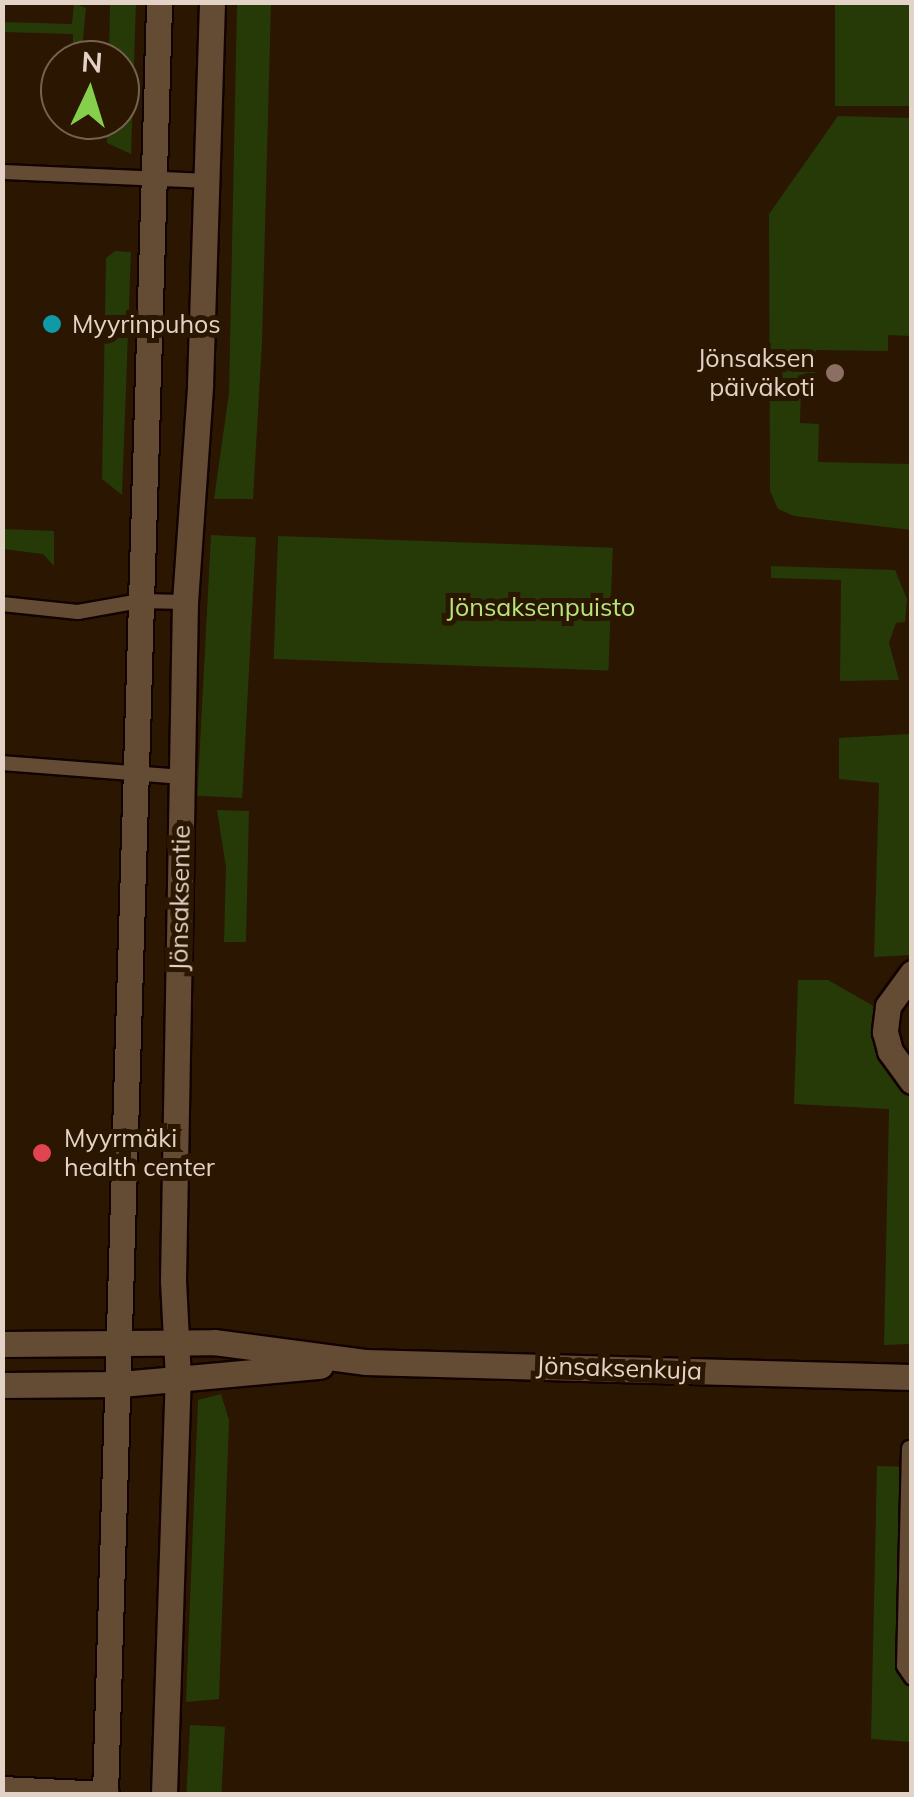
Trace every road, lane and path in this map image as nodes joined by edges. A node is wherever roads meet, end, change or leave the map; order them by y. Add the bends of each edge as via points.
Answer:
1 (159, 2) edge
2 (212, 2) edge
3 (2, 172) edge
4 (154, 182) junction
5 (206, 182) junction
6 (139, 601) junction
7 (186, 602) junction
8 (2, 604) edge
9 (2, 762) edge
10 (132, 774) junction
11 (182, 777) junction
12 (912, 974) edge
13 (912, 1081) edge
14 (2, 1344) edge
15 (118, 1344) junction
16 (176, 1344) junction
17 (365, 1362) junction
18 (912, 1377) edge
19 (178, 1379) junction
20 (121, 1384) junction
21 (2, 1385) edge
22 (909, 1448) dead end
23 (912, 1678) edge
24 (2, 1789) edge
25 (106, 1794) edge
26 (164, 1794) edge

1 - 4 main road, Jönsaksentie
2 - 5 main road, Jönsaksentie
3 - 4 lane
4 - 5 lane
4 - 6 main road, Jönsaksentie
5 - 7 main road, Jönsaksentie
6 - 7 lane
6 - 8 lane via 78,612
6 - 10 main road, Jönsaksentie
7 - 11 main road, Jönsaksentie
9 - 10 lane via 90,765
10 - 11 lane
10 - 15 main road, Jönsaksentie
11 - 16 main road, Jönsaksentie
12 - 13 main road via 888,1006 885,1032 890,1052
14 - 15 main road, Jönsaksenkuja
15 - 16 main road, Jönsaksenkuja
15 - 20 main road, Jönsaksentie
16 - 17 main road, Jönsaksenkuja via 214,1342
16 - 19 main road, Jönsaksentie
17 - 18 main road, Jönsaksenkuja
17 - 19 main road, Jönsaksenkuja
19 - 20 main road, Jönsaksenkuja
19 - 26 main road, Jönsaksentie
20 - 21 main road, Jönsaksenkuja
20 - 25 main road, Jönsaksentie
22 - 23 lane via 904,1666
24 - 25 main road

